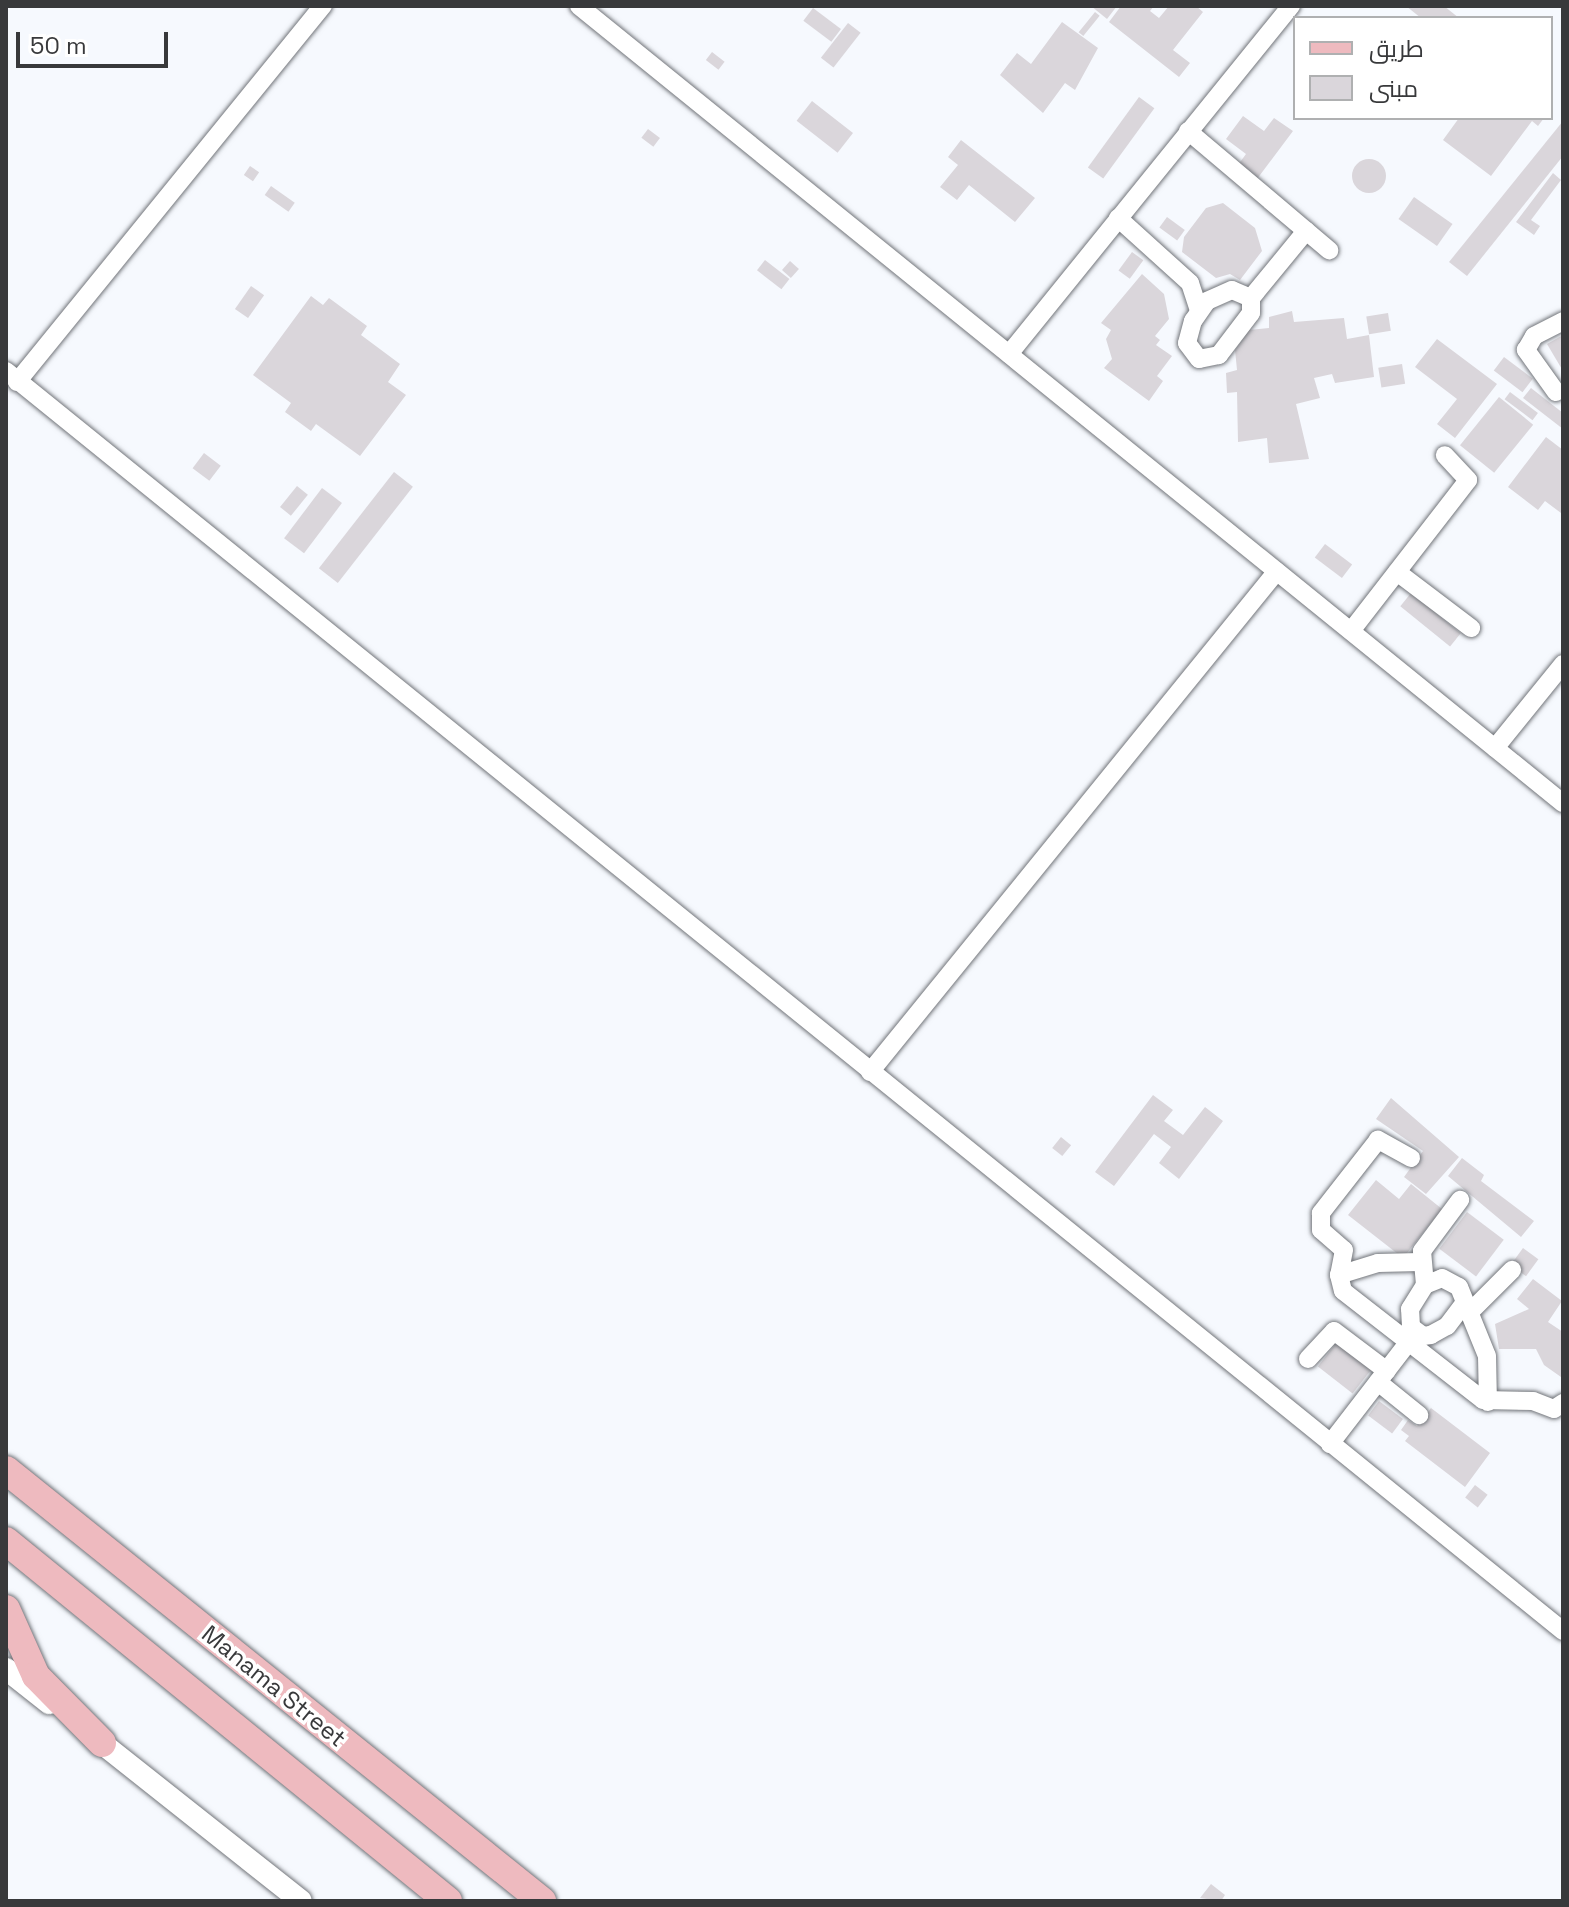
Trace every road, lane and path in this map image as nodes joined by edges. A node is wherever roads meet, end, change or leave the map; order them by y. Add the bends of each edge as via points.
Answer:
1 (323, 6) edge
2 (579, 6) edge
3 (1291, 6) edge
4 (1188, 131) junction
5 (1118, 218) junction
6 (1306, 231) junction
7 (1329, 250) dead end
8 (1251, 298) junction
9 (1199, 311) junction
10 (1563, 321) edge
11 (1009, 354) junction
12 (12, 377) edge
13 (1556, 392) dead end
14 (1445, 455) dead end
15 (1277, 571) junction
16 (1397, 572) junction
17 (1471, 628) dead end
18 (1351, 631) junction
19 (1563, 664) edge
20 (1495, 748) junction
21 (1563, 803) edge
22 (870, 1072) junction
23 (1411, 1158) dead end
24 (1460, 1200) dead end
25 (1420, 1262) junction
26 (1512, 1270) dead end
27 (1339, 1275) junction
28 (1425, 1285) junction
29 (1466, 1309) junction
30 (1412, 1338) junction
31 (1308, 1359) dead end
32 (1382, 1377) junction
33 (1488, 1402) junction
34 (1563, 1403) edge
35 (1419, 1415) dead end
36 (1330, 1444) junction
37 (6, 1470) edge
38 (6, 1541) edge
39 (6, 1609) edge
40 (1563, 1631) edge
41 (6, 1669) edge
42 (102, 1743) junction
43 (301, 1901) edge
44 (448, 1901) edge
45 (542, 1901) edge

1 - 12 street
2 - 11 street
3 - 4 street
4 - 5 street
4 - 6 street
5 - 9 street via 1190,283
5 - 11 street
6 - 7 street
6 - 8 street
8 - 9 street via 1232,290
8 - 9 street via 1251,313 1213,359 1199,359 1189,349 1188,335
10 - 13 street via 1534,336 1526,350
11 - 15 street
12 - 22 street
14 - 16 street via 1468,480
15 - 18 street
15 - 22 street
16 - 17 street
16 - 18 street
18 - 20 street
19 - 20 street
20 - 21 street
22 - 36 street
23 - 27 street via 1378,1140 1321,1213 1321,1230 1344,1250
24 - 25 street
25 - 27 street via 1378,1263
25 - 28 street
26 - 29 street
27 - 30 street via 1349,1297
28 - 29 street via 1452,1281
28 - 30 street via 1410,1309
29 - 30 street via 1439,1331
29 - 33 street via 1487,1356
30 - 32 street
30 - 33 street
31 - 32 street via 1334,1331
32 - 35 street
32 - 36 street
33 - 34 street via 1533,1401 1554,1409
36 - 40 street
37 - 45 main road, Manama Street
38 - 44 main road
39 - 42 main road via 36,1676
41 - 42 street
42 - 43 street

